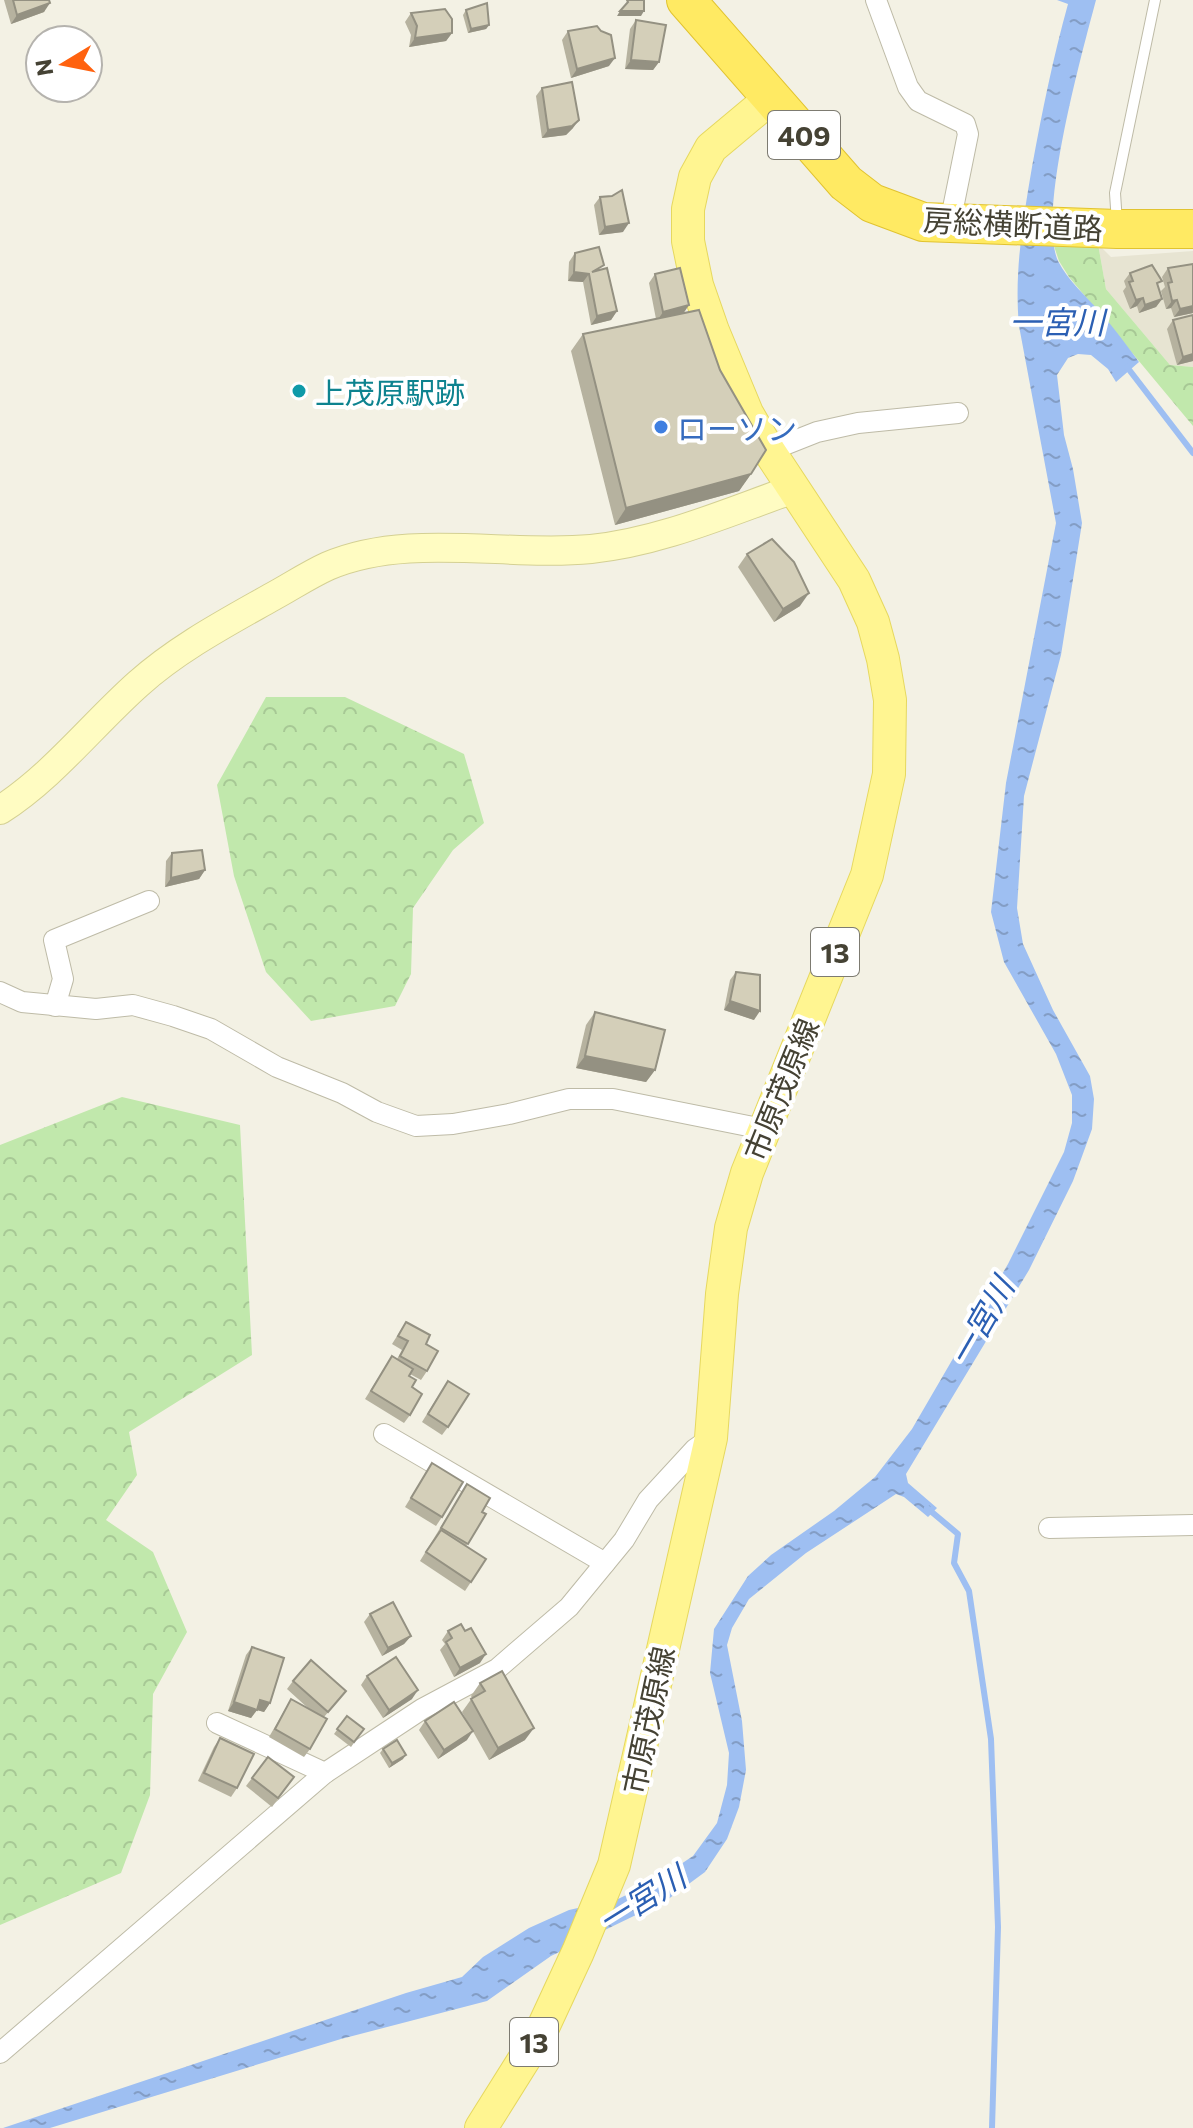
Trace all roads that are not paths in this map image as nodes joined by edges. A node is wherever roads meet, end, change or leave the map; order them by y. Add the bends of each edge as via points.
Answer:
1 (686, 0) edge
2 (876, 0) edge
3 (1155, 0) edge
4 (772, 97) junction
5 (950, 223) junction
6 (1117, 229) junction
7 (1193, 229) edge
8 (958, 413) dead end
9 (769, 451) junction
10 (794, 489) junction
11 (0, 810) edge
12 (149, 901) dead end
13 (0, 992) edge
14 (55, 1006) junction
15 (763, 1129) junction
16 (384, 1434) dead end
17 (711, 1438) junction
18 (1193, 1525) edge
19 (1049, 1528) dead end
20 (605, 1563) junction
21 (217, 1723) dead end
22 (325, 1773) junction
23 (0, 2053) edge
24 (481, 2128) edge

1 - 4 highway, 房総横断道路 / 409
2 - 5 street via 918,101 965,124 968,134
3 - 6 lane via 1115,193
4 - 5 highway, 房総横断道路 / 409 via 846,183 872,203 923,222
4 - 9 main road, 市原茂原線 / 13 via 711,148 695,177 688,209 697,285 747,413
5 - 6 highway, 房総横断道路 / 409
6 - 7 highway, 房総横断道路 / 409
8 - 9 street via 858,423
9 - 10 main road, 市原茂原線 / 13
10 - 11 street via 663,534 595,548 399,549 327,566 202,636 140,682
10 - 15 main road, 市原茂原線 / 13 via 854,580 873,622 890,700 889,774 867,875
12 - 14 street via 54,940 63,979
13 - 14 street via 22,1002
14 - 15 street via 133,1005 173,1016 416,1126 495,1117 569,1099 613,1099
15 - 17 main road, 市原茂原線 / 13 via 731,1228
16 - 20 street
17 - 20 street via 648,1500
17 - 24 main road, 市原茂原線 / 13 via 614,1865 540,2034
18 - 19 street
20 - 22 street via 569,1607 497,1669 422,1709
21 - 22 street
22 - 23 street

